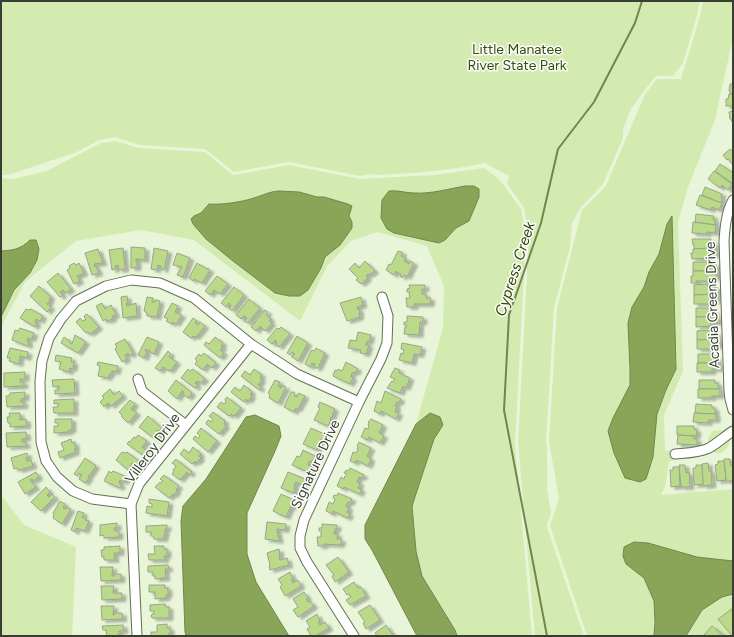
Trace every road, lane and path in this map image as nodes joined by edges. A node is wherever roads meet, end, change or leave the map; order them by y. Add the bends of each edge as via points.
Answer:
1 (733, 200) edge
2 (382, 297) dead end
3 (730, 309) edge
4 (251, 344) junction
5 (138, 378) dead end
6 (359, 402) junction
7 (733, 410) edge
8 (186, 425) junction
9 (733, 431) edge
10 (675, 454) dead end
11 (131, 504) junction
12 (137, 636) edge
13 (354, 636) edge

1 - 3 street, Acadia Greens Drive via 724,232
2 - 6 street, Signature Drive via 388,316 387,343
3 - 7 street, Acadia Greens Drive via 729,391
4 - 6 street via 297,374
4 - 8 street, Villeroy Drive
4 - 11 street via 194,298 160,283 131,280 106,286 76,302 61,319 49,338 42,361 40,442 46,462 57,477 73,491 92,499
5 - 8 street via 142,391
6 - 13 street, Signature Drive via 304,520 300,536 300,548 307,562
8 - 11 street, Villeroy Drive via 140,484
9 - 10 street via 704,450
11 - 12 street, Villeroy Drive

